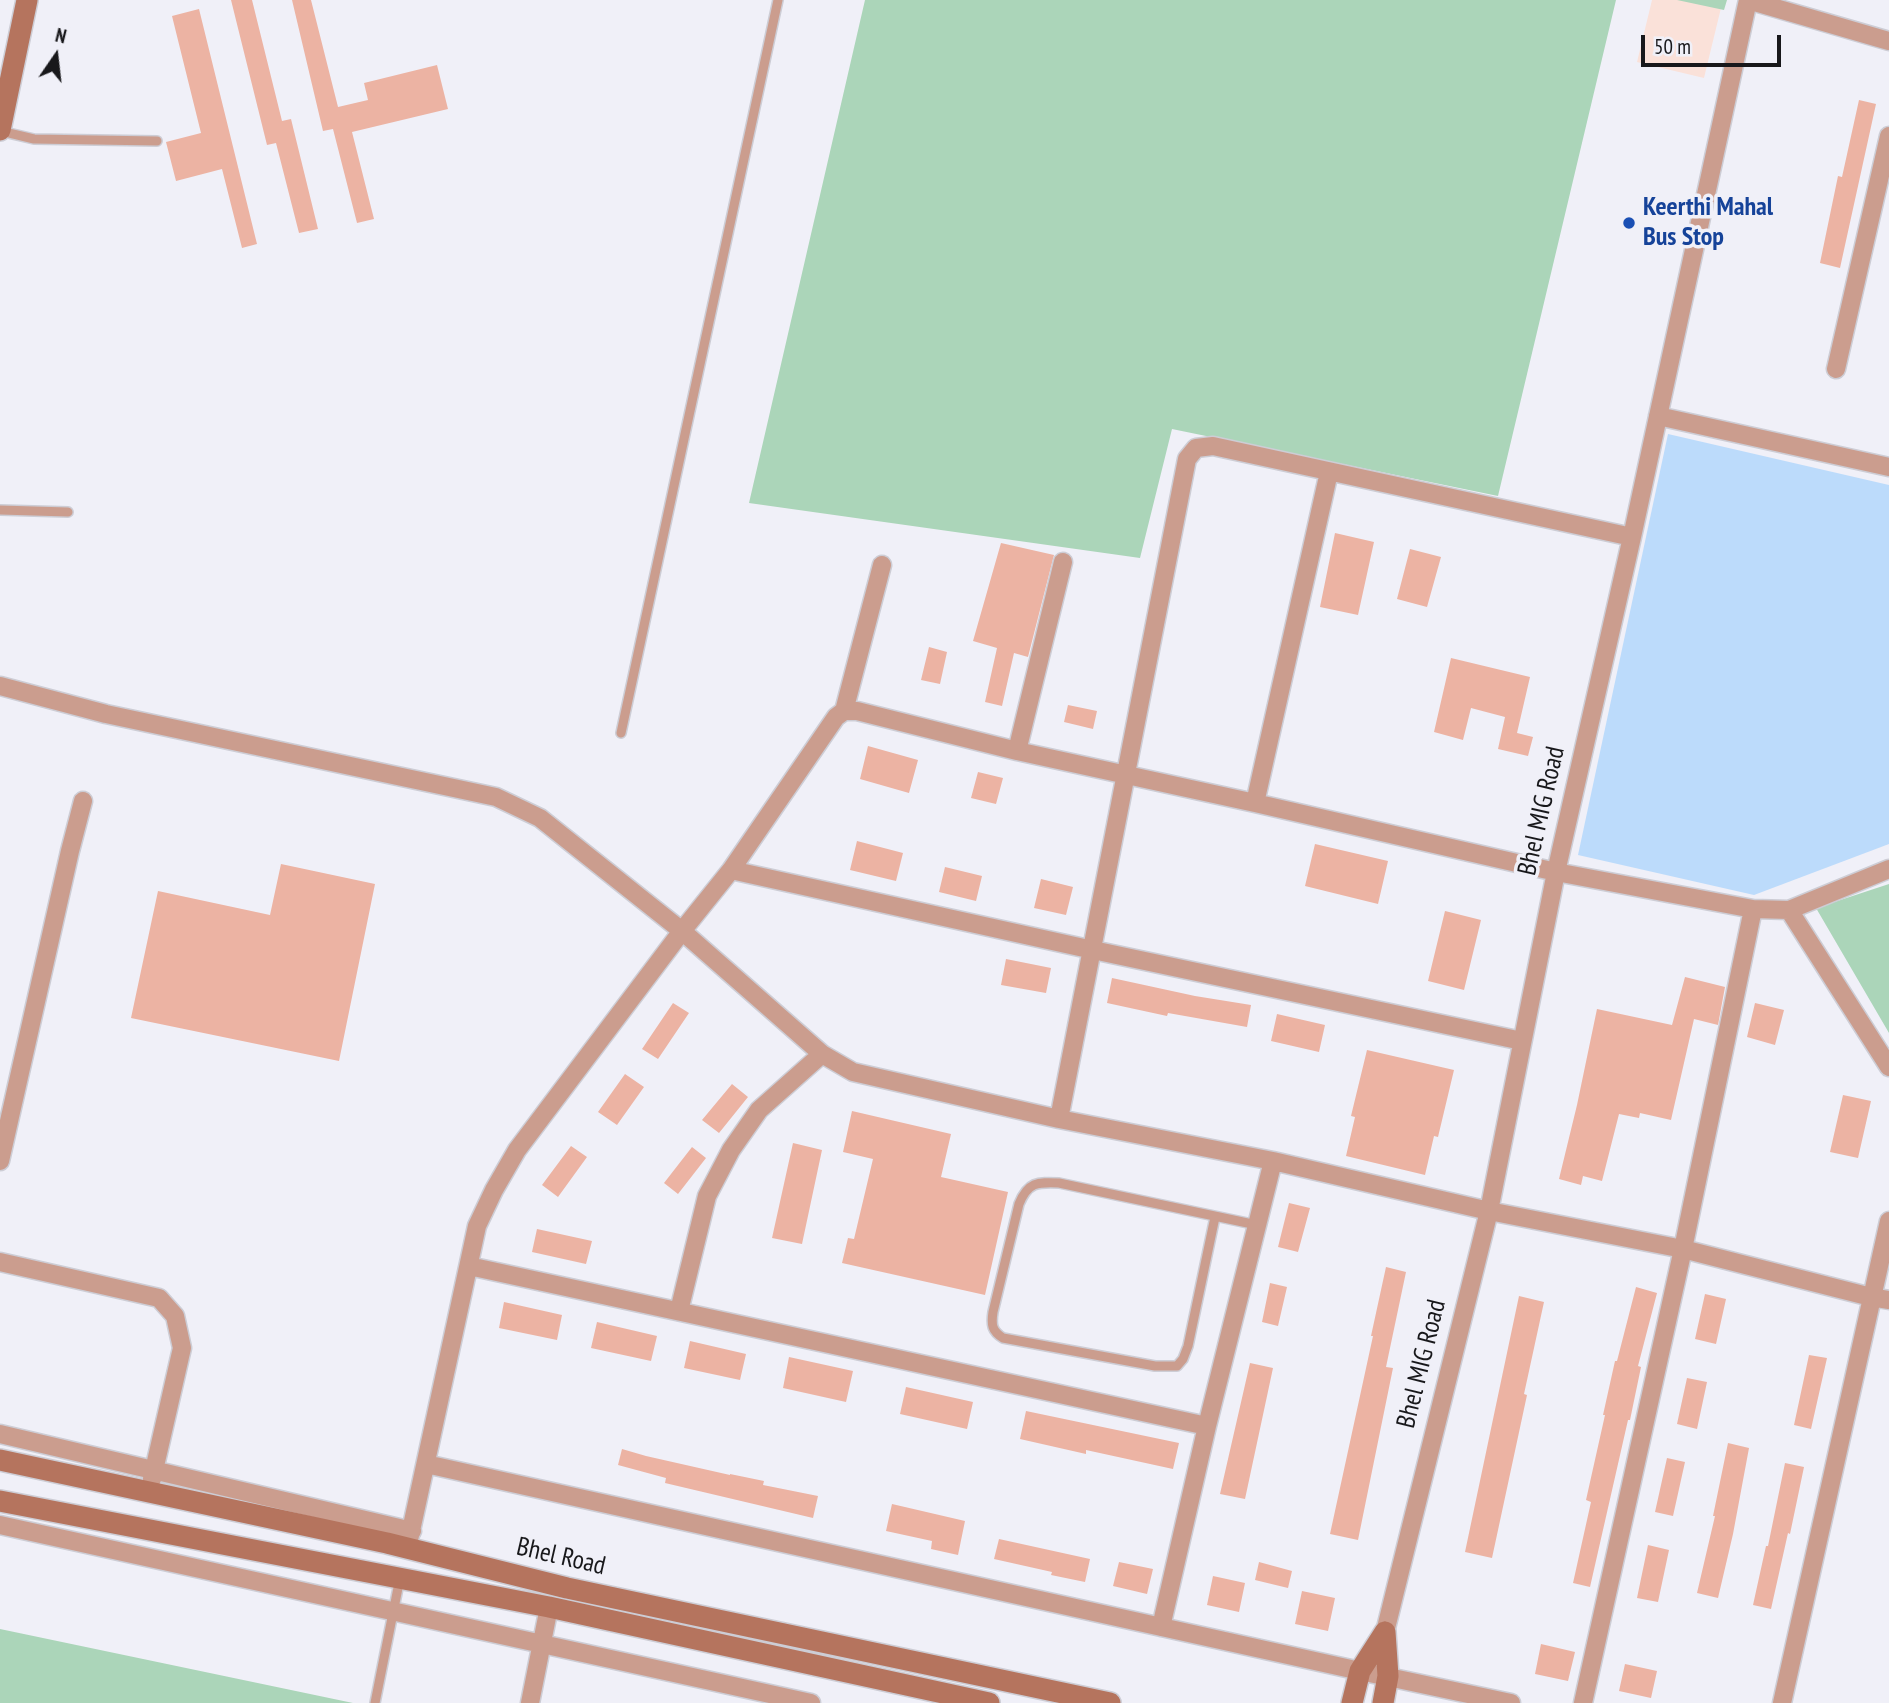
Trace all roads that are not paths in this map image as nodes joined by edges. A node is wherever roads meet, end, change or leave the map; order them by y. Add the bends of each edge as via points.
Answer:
1 (27, 0) edge
2 (778, 0) edge
3 (1748, 0) edge
4 (1889, 41) edge
5 (0, 131) edge
6 (1889, 136) edge
7 (157, 141) dead end
8 (1883, 195) edge
9 (1836, 369) dead end
10 (1658, 416) junction
11 (1889, 467) edge
12 (1329, 472) junction
13 (0, 510) edge
14 (68, 512) dead end
15 (1632, 537) junction
16 (1063, 562) dead end
17 (882, 565) dead end
18 (0, 686) edge
19 (844, 710) junction
20 (621, 733) dead end
21 (1017, 751) junction
22 (1125, 775) junction
23 (83, 801) dead end
24 (1255, 803) junction
25 (1889, 869) edge
26 (731, 870) junction
27 (1556, 872) junction
28 (1753, 909) junction
29 (1789, 910) junction
30 (682, 931) junction
31 (1093, 950) junction
32 (1522, 1041) junction
33 (822, 1055) junction
34 (1889, 1067) edge
35 (1059, 1119) junction
36 (0, 1161) edge
37 (1273, 1161) junction
38 (1489, 1211) junction
39 (1215, 1217) junction
40 (1889, 1221) edge
41 (1257, 1225) junction
42 (1683, 1249) junction
43 (0, 1262) edge
44 (469, 1266) junction
45 (1871, 1297) junction
46 (1889, 1300) edge
47 (679, 1311) junction
48 (1207, 1426) junction
49 (0, 1434) edge
50 (0, 1460) edge
51 (426, 1464) junction
52 (154, 1470) junction
53 (149, 1492) junction
54 (0, 1501) edge
55 (0, 1525) edge
56 (410, 1540) junction
57 (400, 1577) junction
58 (549, 1607) junction
59 (393, 1612) junction
60 (1161, 1627) junction
61 (1385, 1632) junction
62 (543, 1644) junction
63 (1360, 1671) junction
64 (1388, 1676) junction
65 (375, 1703) edge
66 (530, 1703) edge
67 (811, 1703) edge
68 (989, 1703) edge
69 (1110, 1703) edge
70 (1352, 1703) edge
71 (1382, 1703) edge
72 (1511, 1703) edge
73 (1583, 1703) edge
74 (1782, 1703) edge

1 - 5 street
2 - 20 lane
3 - 4 street
3 - 10 street, Bhel MIG Road
5 - 7 lane via 34,139
6 - 8 street
8 - 9 street
10 - 11 street
10 - 15 street, Bhel MIG Road
12 - 15 street
12 - 22 street via 1213,446 1196,448 1187,459
12 - 24 street
13 - 14 lane
15 - 27 street, Bhel MIG Road
16 - 21 street
17 - 19 street
18 - 30 street via 106,714 496,797 540,818
19 - 21 street
19 - 26 street
21 - 22 street
22 - 24 street
22 - 31 street
23 - 36 street
24 - 27 street
25 - 29 street
26 - 30 street
26 - 31 street
27 - 28 street
27 - 32 street, Bhel MIG Road
28 - 29 street
28 - 42 street
29 - 34 street
30 - 33 street
30 - 44 street via 517,1150 477,1226
31 - 32 street
31 - 35 street
32 - 38 street, Bhel MIG Road
33 - 35 street via 853,1072
33 - 47 street via 759,1110 731,1150 707,1196
35 - 37 street
37 - 38 street
37 - 41 street
38 - 42 street
38 - 61 street, Bhel MIG Road
39 - 39 lane via 1059,1184 1034,1185 1025,1190 1019,1204 993,1312 995,1333 1155,1366 1177,1366 1188,1346
39 - 41 lane
40 - 45 street
41 - 48 street
42 - 45 street
42 - 73 street
43 - 52 street via 159,1298 175,1316 181,1348
44 - 47 street
44 - 51 street
45 - 46 street
45 - 74 street
47 - 48 street
48 - 60 street
49 - 52 street
50 - 53 street, Bhel Road
51 - 56 street
51 - 60 street
52 - 53 street
52 - 56 street
53 - 56 street, Bhel Road
54 - 57 street, Bhel Road
55 - 59 street
56 - 69 street, Bhel Road via 567,1588
57 - 58 street, Bhel Road
57 - 59 lane
58 - 62 street
58 - 68 street, Bhel Road
59 - 62 street
59 - 65 lane
60 - 63 street
61 - 63 street, Bhel MIG Road
61 - 64 street, Bhel MIG Road
62 - 66 street
62 - 67 street
63 - 64 street
63 - 70 street, Bhel MIG Road
64 - 71 street, Bhel MIG Road
64 - 72 street

